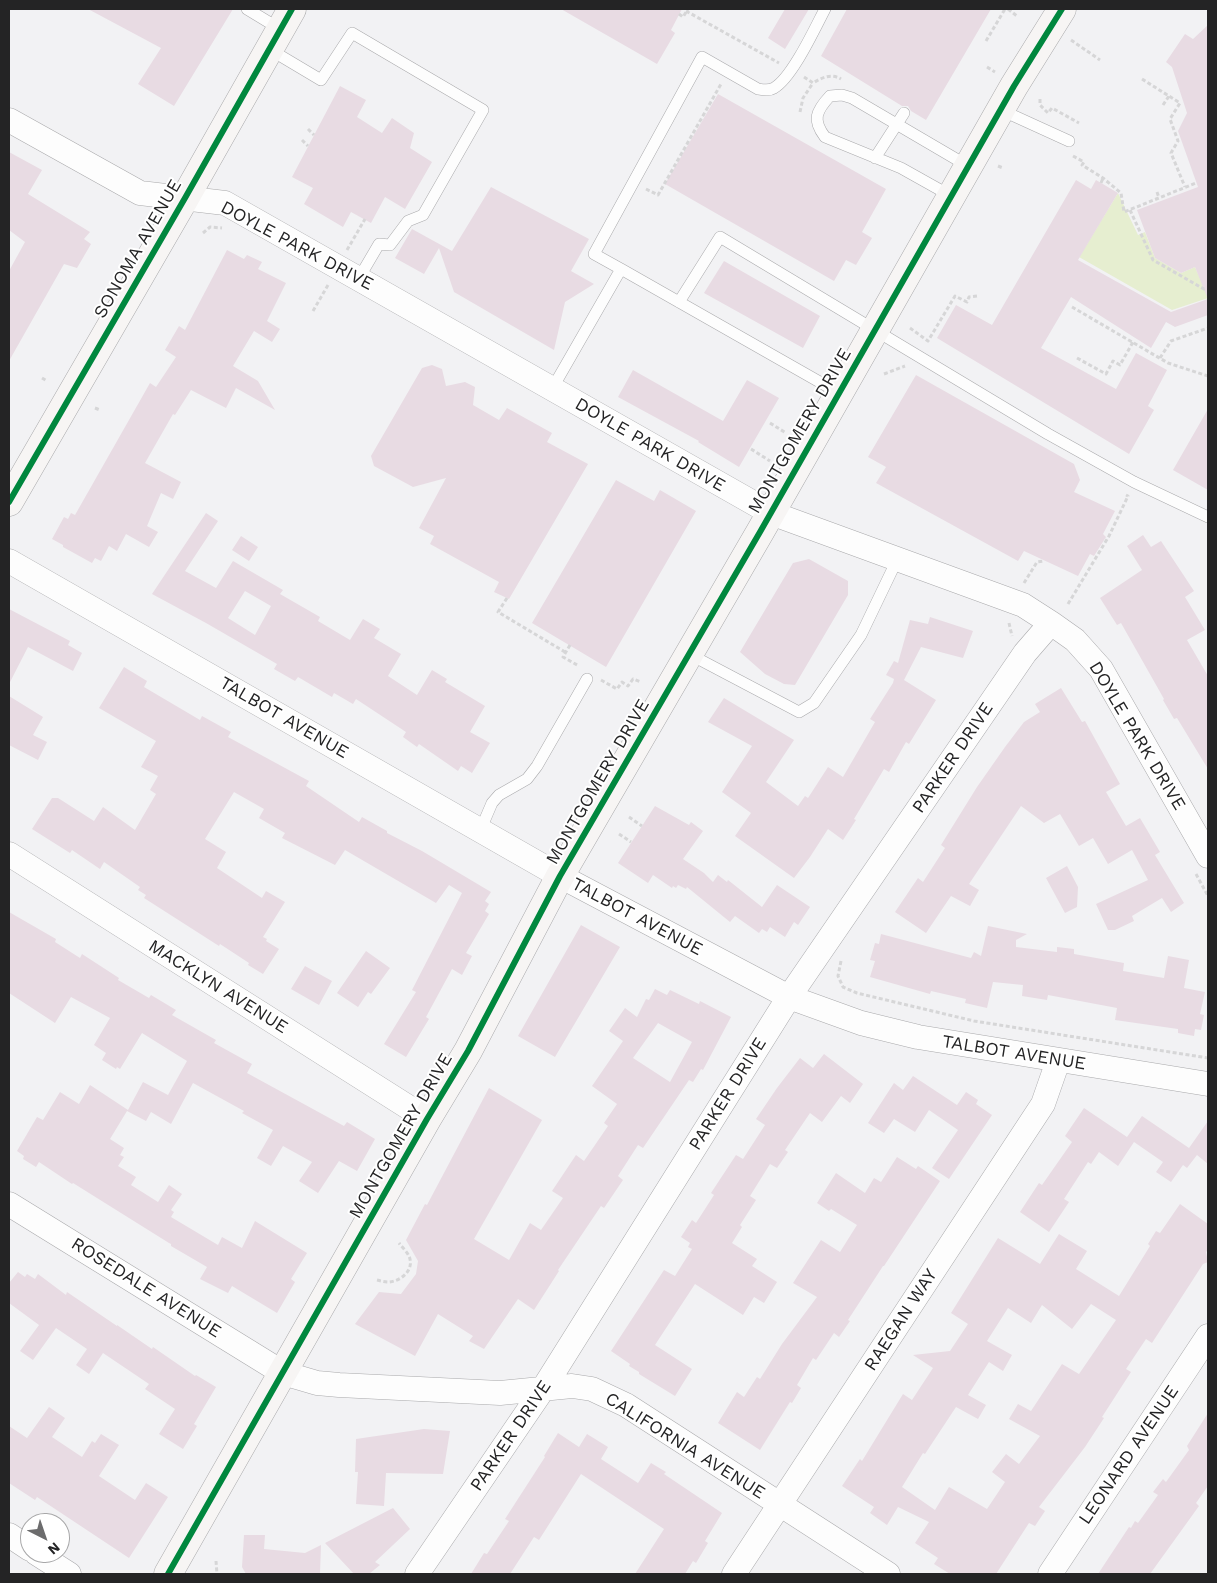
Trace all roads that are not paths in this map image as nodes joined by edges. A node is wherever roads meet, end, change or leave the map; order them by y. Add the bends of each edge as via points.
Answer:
1 (247, 9) edge
2 (825, 9) edge
3 (1062, 9) edge
4 (280, 29) edge
5 (1001, 110) junction
6 (904, 114) dead end
7 (9, 120) edge
8 (897, 124) junction
9 (1069, 141) dead end
10 (875, 158) junction
11 (968, 166) junction
12 (951, 196) junction
13 (185, 198) junction
14 (621, 269) junction
15 (359, 278) junction
16 (679, 302) junction
17 (874, 331) junction
18 (552, 389) junction
19 (839, 393) junction
20 (9, 502) edge
21 (771, 513) junction
22 (1208, 518) edge
23 (897, 560) junction
24 (9, 561) edge
25 (1051, 623) junction
26 (689, 654) junction
27 (587, 679) dead end
28 (480, 831) junction
29 (9, 854) edge
30 (1200, 862) edge
31 (560, 876) junction
32 (789, 997) junction
33 (1058, 1061) junction
34 (1208, 1084) edge
35 (427, 1119) junction
36 (9, 1204) edge
37 (1208, 1336) edge
38 (283, 1373) junction
39 (543, 1389) junction
40 (780, 1505) junction
41 (9, 1535) edge
42 (20, 1542) edge
43 (52, 1563) edge
44 (69, 1574) edge
45 (168, 1574) edge
46 (417, 1574) edge
47 (734, 1574) edge
48 (888, 1574) edge
49 (1050, 1574) edge

1 - 4 lane
2 - 14 lane via 782,82 768,91 758,89 702,57 594,254
3 - 5 main road, MONTGOMERY DRIVE
4 - 13 main road, SONOMA AVENUE
4 - 15 lane via 321,80 352,33 483,110 423,215 408,221 390,245 379,244
5 - 9 lane
5 - 11 main road, MONTGOMERY DRIVE
6 - 8 lane
7 - 13 street, DOYLE PARK DRIVE via 140,193
8 - 10 lane
8 - 10 lane via 842,95 830,96 822,105 817,114 818,127 825,137
8 - 11 lane
10 - 12 lane via 901,168
11 - 12 main road, MONTGOMERY DRIVE
12 - 17 main road, MONTGOMERY DRIVE
13 - 15 street, DOYLE PARK DRIVE via 225,202
13 - 20 main road, SONOMA AVENUE
14 - 16 lane
14 - 18 lane
15 - 18 street, DOYLE PARK DRIVE
16 - 17 lane via 720,237
16 - 19 lane
17 - 19 main road, MONTGOMERY DRIVE
17 - 22 lane via 1126,478
18 - 21 street, DOYLE PARK DRIVE
19 - 21 main road, MONTGOMERY DRIVE
21 - 23 street, DOYLE PARK DRIVE
21 - 26 main road, MONTGOMERY DRIVE
23 - 25 street, DOYLE PARK DRIVE via 1023,605
23 - 26 lane via 861,635 814,703 798,712
24 - 28 street, TALBOT AVENUE
25 - 30 street, DOYLE PARK DRIVE via 1075,640 1101,669
25 - 32 street, PARKER DRIVE via 1025,653
26 - 31 main road, MONTGOMERY DRIVE
27 - 28 lane via 537,766 527,779 499,795
28 - 31 street, TALBOT AVENUE
29 - 35 street, MACKLYN AVENUE
31 - 32 street, TALBOT AVENUE
31 - 35 main road, MONTGOMERY DRIVE via 468,1051
32 - 33 street, TALBOT AVENUE via 861,1023 918,1037
32 - 39 street, PARKER DRIVE
33 - 34 street, TALBOT AVENUE
33 - 40 street, RAEGAN WAY via 1042,1104
35 - 38 main road, MONTGOMERY DRIVE
36 - 38 street, ROSEDALE AVENUE
37 - 49 street, LEONARD AVENUE
38 - 39 street, CALIFORNIA AVENUE via 317,1383 339,1385 500,1393
38 - 45 main road, MONTGOMERY DRIVE
39 - 40 street, CALIFORNIA AVENUE via 572,1386 592,1389 626,1405
39 - 46 street, PARKER DRIVE
40 - 47 street, RAEGAN WAY
40 - 48 street, CALIFORNIA AVENUE
41 - 42 street
43 - 44 street

